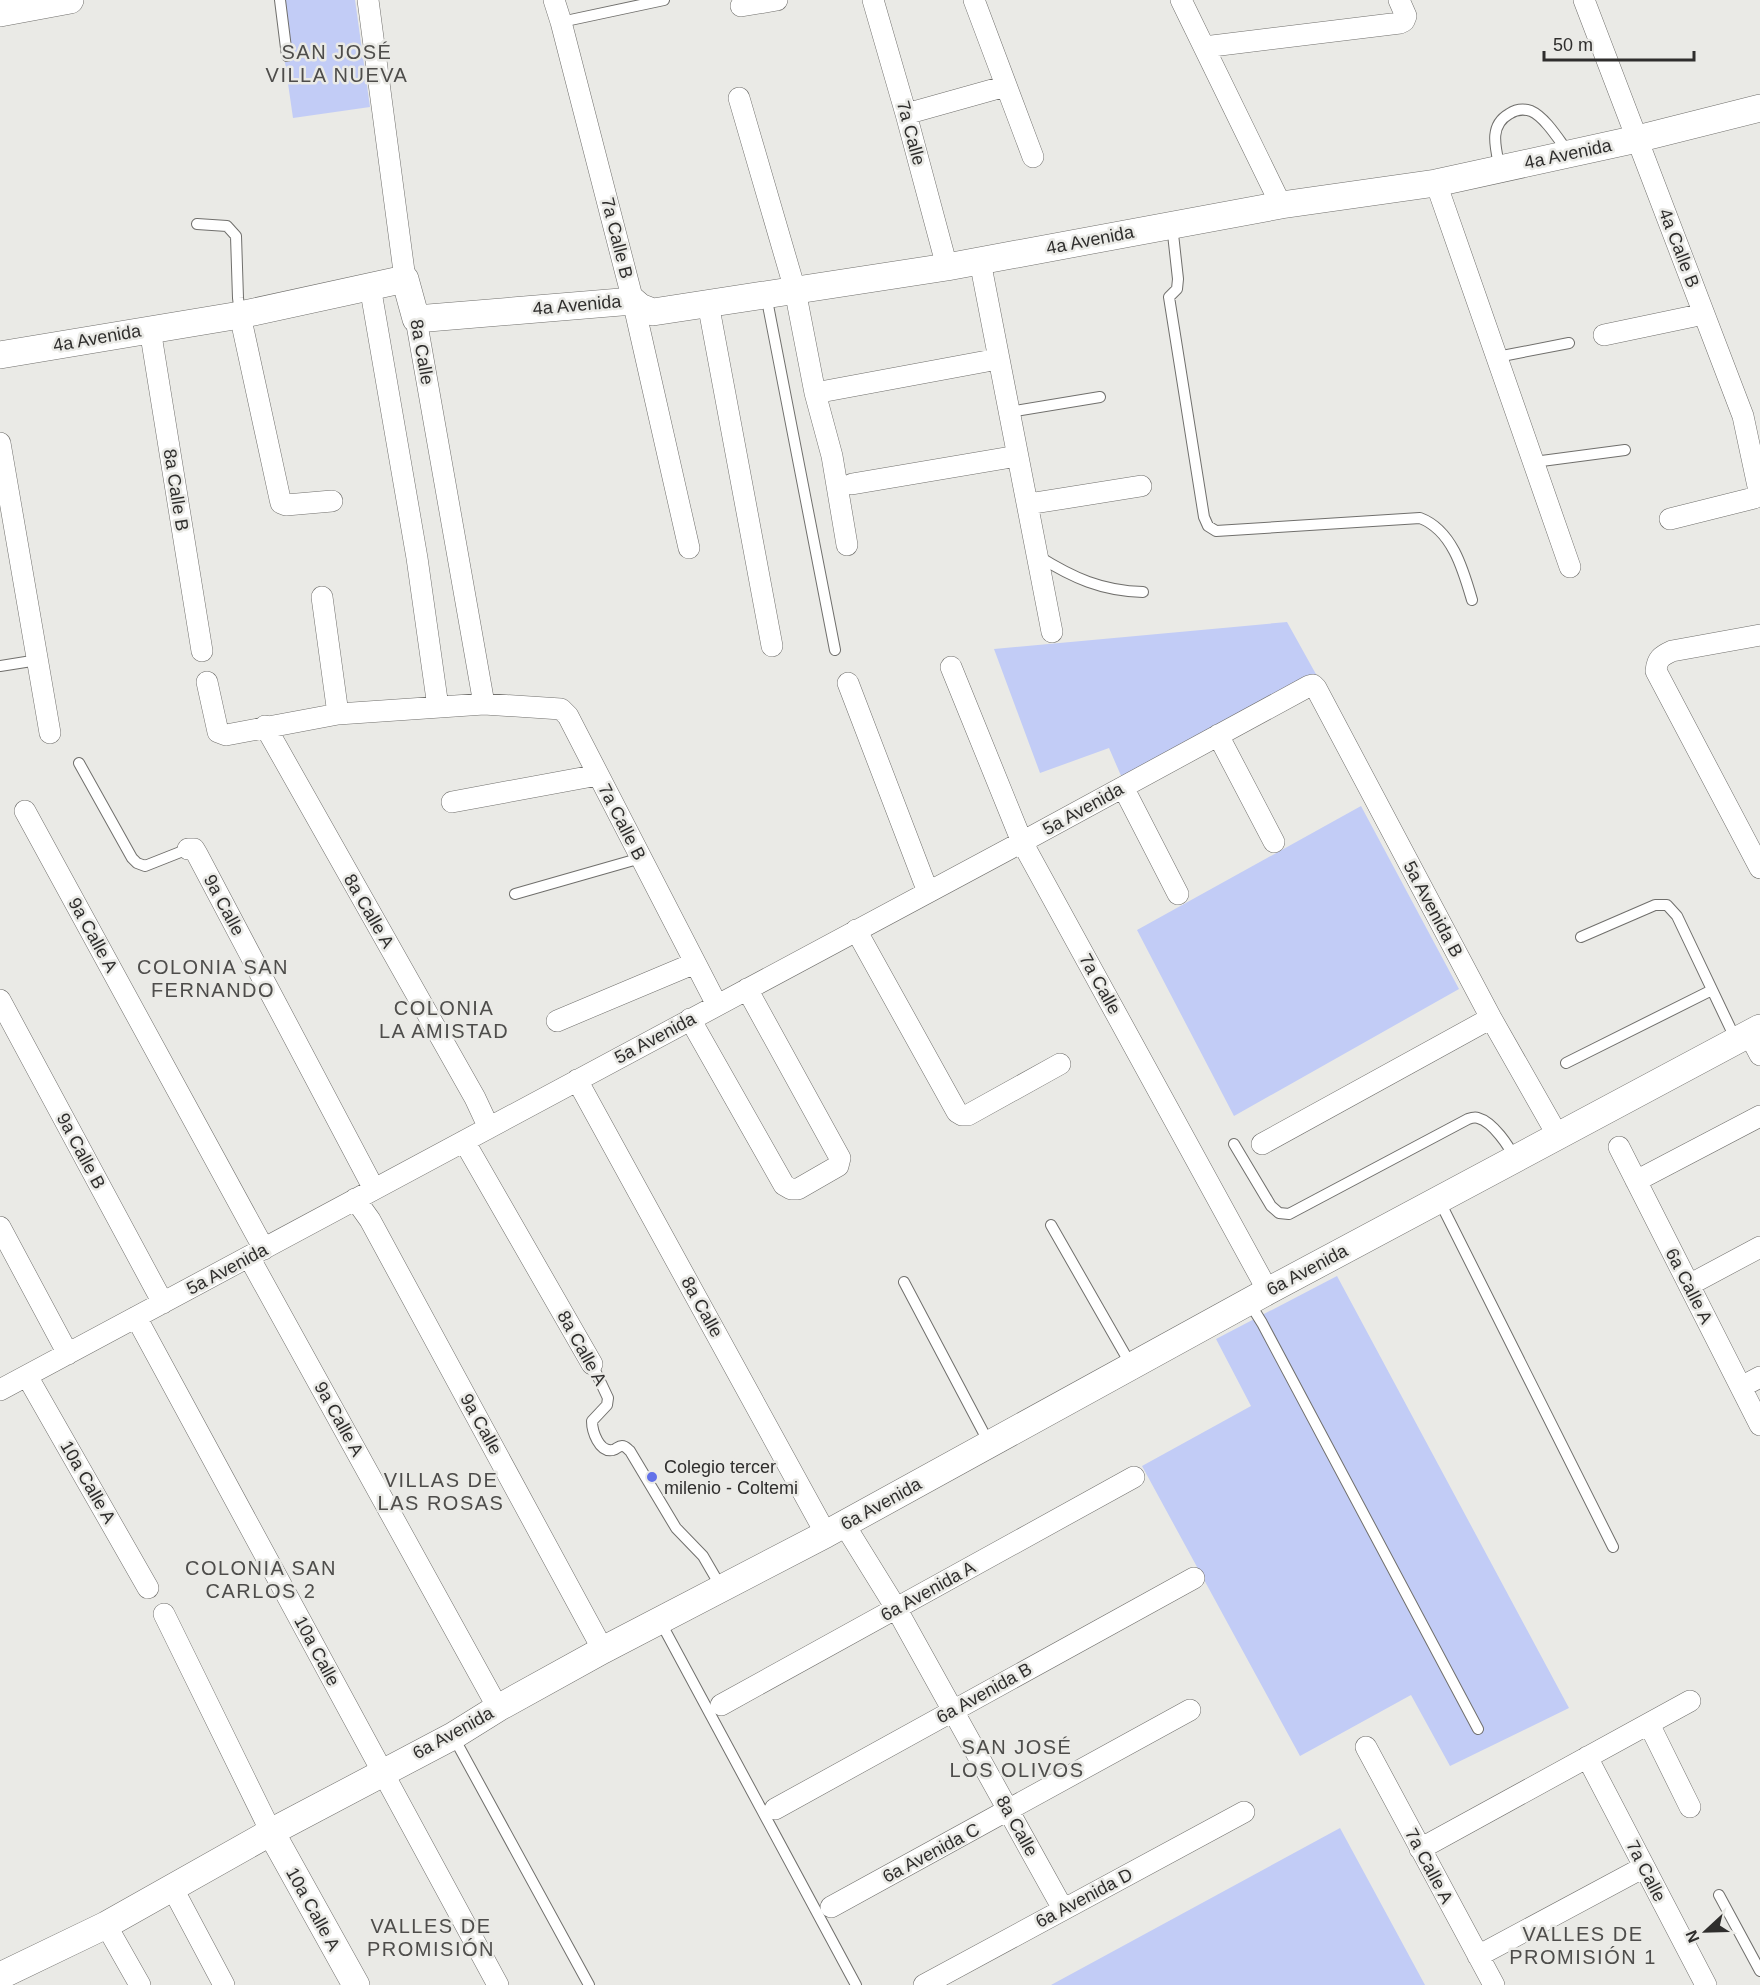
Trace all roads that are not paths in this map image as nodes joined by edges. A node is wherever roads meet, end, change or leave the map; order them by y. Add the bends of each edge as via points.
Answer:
1 (70, 0) edge
2 (280, 0) edge
3 (368, 0) edge
4 (554, 0) edge
5 (664, 0) edge
6 (777, 0) edge
7 (873, 0) edge
8 (974, 0) edge
9 (1181, 0) edge
10 (1584, 0) edge
11 (741, 6) dead end
12 (1403, 8) edge
13 (0, 13) edge
14 (561, 22) junction
15 (1204, 47) junction
16 (287, 56) dead end
17 (1006, 86) junction
18 (739, 98) dead end
19 (1760, 109) edge
20 (906, 114) junction
21 (1637, 139) junction
22 (1570, 154) junction
23 (1033, 157) dead end
24 (1500, 169) junction
25 (1436, 183) junction
26 (1281, 205) junction
27 (197, 224) dead end
28 (1172, 225) junction
29 (980, 261) junction
30 (947, 267) junction
31 (405, 279) junction
32 (370, 286) junction
33 (795, 290) junction
34 (766, 295) junction
35 (633, 301) junction
36 (708, 303) junction
37 (1704, 314) junction
38 (240, 315) junction
39 (416, 319) junction
40 (150, 329) junction
41 (1604, 335) dead end
42 (1569, 343) dead end
43 (0, 355) edge
44 (1497, 357) junction
45 (998, 359) junction
46 (815, 393) junction
47 (1100, 397) dead end
48 (1009, 412) junction
49 (0, 443) edge
50 (1625, 450) dead end
51 (1017, 456) junction
52 (1534, 462) junction
53 (852, 484) dead end
54 (1141, 486) dead end
55 (332, 501) dead end
56 (1028, 504) junction
57 (1670, 519) dead end
58 (847, 544) dead end
59 (689, 548) dead end
60 (1038, 556) junction
61 (1570, 567) dead end
62 (1143, 592) dead end
63 (322, 597) dead end
64 (1472, 600) dead end
65 (1052, 632) dead end
66 (1760, 635) edge
67 (772, 646) dead end
68 (835, 650) dead end
69 (202, 651) dead end
70 (38, 660) junction
71 (0, 666) edge
72 (951, 668) dead end
73 (207, 682) dead end
74 (848, 683) dead end
75 (1309, 686) joint
76 (484, 704) junction
77 (438, 707) junction
78 (338, 714) junction
79 (265, 726) junction
80 (50, 733) dead end
81 (1218, 735) junction
82 (79, 763) dead end
83 (598, 775) junction
84 (1123, 787) junction
85 (452, 802) dead end
86 (25, 811) dead end
87 (1022, 842) junction
88 (1274, 842) dead end
89 (188, 849) joint
90 (641, 858) junction
91 (1760, 868) edge
92 (928, 892) junction
93 (515, 894) dead end
94 (1178, 894) dead end
95 (855, 930) junction
96 (1581, 937) dead end
97 (695, 963) junction
98 (747, 989) junction
99 (1712, 990) junction
100 (0, 999) edge
101 (717, 1005) junction
102 (1491, 1018) junction
103 (690, 1019) junction
104 (557, 1021) dead end
105 (1751, 1039) edge
106 (1566, 1063) dead end
107 (1060, 1065) dead end
108 (577, 1080) junction
109 (1760, 1116) edge
110 (489, 1128) junction
111 (1558, 1136) junction
112 (464, 1141) junction
113 (1234, 1144) dead end
114 (1262, 1144) dead end
115 (1618, 1147) dead end
116 (1515, 1159) junction
117 (1636, 1181) junction
118 (374, 1189) junction
119 (355, 1199) junction
120 (1439, 1200) junction
121 (1051, 1225) dead end
122 (0, 1227) edge
123 (1760, 1247) edge
124 (256, 1253) junction
125 (904, 1282) dead end
126 (1689, 1285) junction
127 (1258, 1297) junction
128 (163, 1303) junction
129 (136, 1317) junction
130 (68, 1354) junction
131 (592, 1364) joint
132 (1131, 1366) junction
133 (27, 1376) junction
134 (1760, 1377) edge
135 (1741, 1387) junction
136 (0, 1390) edge
137 (1760, 1425) edge
138 (989, 1443) junction
139 (1134, 1477) dead end
140 (835, 1529) junction
141 (1613, 1547) dead end
142 (1194, 1578) dead end
143 (148, 1588) dead end
144 (722, 1588) junction
145 (896, 1608) junction
146 (164, 1614) dead end
147 (659, 1621) junction
148 (603, 1650) junction
149 (1690, 1701) dead end
150 (721, 1705) dead end
151 (498, 1708) junction
152 (952, 1710) junction
153 (1190, 1710) dead end
154 (1649, 1724) junction
155 (1478, 1729) dead end
156 (453, 1736) junction
157 (1366, 1747) dead end
158 (1587, 1757) junction
159 (382, 1772) junction
160 (1690, 1807) dead end
161 (775, 1809) dead end
162 (1009, 1811) junction
163 (1244, 1812) dead end
164 (271, 1832) junction
165 (1420, 1849) junction
166 (1644, 1867) junction
167 (172, 1889) junction
168 (1719, 1895) dead end
169 (831, 1907) dead end
170 (1063, 1909) junction
171 (106, 1925) junction
172 (1478, 1956) junction
173 (1760, 1971) edge
174 (0, 1976) edge
175 (140, 1985) edge
176 (224, 1985) edge
177 (356, 1985) edge
178 (498, 1985) edge
179 (589, 1985) edge
180 (856, 1985) edge
181 (924, 1985) edge
182 (1494, 1985) edge
183 (1706, 1985) edge

1 - 13 street
2 - 16 lane
3 - 31 street, 8a Calle
4 - 14 street, 7a Calle B
5 - 14 lane
6 - 11 street
7 - 20 street, 7a Calle
8 - 17 street
9 - 15 street
10 - 21 street, 4a Calle B
12 - 15 street via 1404,21 1400,23
14 - 35 street, 7a Calle B
15 - 26 street
17 - 20 street
17 - 23 street
18 - 33 street
19 - 21 street, 4a Avenida
20 - 30 street, 7a Calle
21 - 22 street, 4a Avenida
21 - 37 street, 4a Calle B
22 - 24 street, 4a Avenida
22 - 24 lane via 1550,127 1531,111 1516,110 1501,118 1496,128 1494,139
24 - 25 street, 4a Avenida
25 - 26 street, 4a Avenida
25 - 44 street
26 - 28 street, 4a Avenida
27 - 38 lane via 227,226 236,236
28 - 29 street, 4a Avenida
28 - 64 lane via 1178,279 1177,289 1169,297 1208,526 1216,531 1420,518 1431,522 1449,540
29 - 30 street, 4a Avenida
29 - 45 street
30 - 33 street, 4a Avenida
31 - 32 street, 4a Avenida
31 - 39 street, 8a Calle
32 - 38 street, 4a Avenida
32 - 77 street
33 - 34 street, 4a Avenida
33 - 46 street
34 - 36 street, 4a Avenida
34 - 68 lane
35 - 36 street, 4a Avenida via 652,312
35 - 39 street, 4a Avenida
35 - 59 street, 7a Calle B
36 - 67 street
37 - 41 street
37 - 57 street, 4a Calle B via 1743,416 1759,491 1754,498
38 - 40 street, 4a Avenida
38 - 55 street via 281,503
39 - 76 street, 8a Calle
40 - 43 street, 4a Avenida
40 - 69 street, 8a Calle B
42 - 44 lane
44 - 52 street
45 - 46 street
45 - 48 street
46 - 58 street via 832,456
47 - 48 lane
48 - 51 street
49 - 70 street
50 - 52 lane
51 - 53 street
51 - 56 street
52 - 61 street
54 - 56 street
56 - 60 street
60 - 62 lane via 1090,584
60 - 65 street
63 - 78 street
66 - 91 street via 1672,651 1657,661 1656,671
70 - 71 lane
70 - 80 street
72 - 87 street, 7a Calle
73 - 79 street via 218,732 226,735
74 - 92 street
75 - 81 street, 5a Avenida
75 - 102 street, 5a Avenida B via 1316,688
76 - 77 street
76 - 83 street, 7a Calle B via 561,709
77 - 78 street
78 - 79 street
79 - 110 street, 8a Calle A
81 - 84 street, 5a Avenida
81 - 88 street
82 - 89 lane via 137,863 145,866
83 - 85 street
83 - 90 street, 7a Calle B
84 - 87 street, 5a Avenida
84 - 94 street
86 - 124 street, 9a Calle A
87 - 92 street, 5a Avenida
87 - 127 street, 7a Calle
89 - 118 street, 9a Calle via 197,854
90 - 93 lane
90 - 97 street, 7a Calle B
92 - 95 street, 5a Avenida
95 - 98 street, 5a Avenida
95 - 107 street via 957,1112 968,1115
96 - 99 lane via 1655,904 1667,905 1677,916
97 - 101 street, 7a Calle B
97 - 104 street
98 - 101 street, 5a Avenida
98 - 103 street via 840,1158 838,1166 798,1189 784,1185
99 - 105 lane
99 - 106 lane
100 - 128 street, 9a Calle B
101 - 103 street, 5a Avenida
102 - 111 street, 5a Avenida B
102 - 114 street
103 - 108 street, 5a Avenida
105 - 111 street, 6a Avenida
108 - 110 street, 5a Avenida
108 - 140 street, 8a Calle
109 - 117 street
110 - 112 street, 5a Avenida
111 - 116 street, 6a Avenida
112 - 118 street, 5a Avenida
112 - 131 street, 8a Calle A
113 - 116 lane via 1271,1206 1279,1213 1289,1214 1468,1119 1478,1118 1487,1123 1507,1143
115 - 117 street, 6a Calle A
116 - 120 street, 6a Avenida
117 - 126 street, 6a Calle A
118 - 119 street, 5a Avenida
119 - 124 street, 5a Avenida
119 - 148 street, 9a Calle via 370,1220
120 - 127 street, 6a Avenida
120 - 141 lane
121 - 132 lane
122 - 130 street
123 - 126 street
124 - 128 street, 5a Avenida
124 - 151 street, 9a Calle A
125 - 138 lane
126 - 135 street, 6a Calle A
127 - 132 street, 6a Avenida
127 - 155 lane via 1262,1323
128 - 129 street, 5a Avenida
129 - 130 street, 5a Avenida
129 - 159 street, 10a Calle
130 - 133 street, 5a Avenida
131 - 144 lane, 8a Calle A via 608,1398 607,1405 592,1421 601,1446 613,1450 621,1446 630,1451 676,1528 703,1556
132 - 138 street, 6a Avenida
133 - 136 street, 5a Avenida
133 - 143 street, 10a Calle A
134 - 135 street
135 - 137 street, 6a Calle A
138 - 140 street, 6a Avenida
139 - 145 street, 6a Avenida A
140 - 144 street, 6a Avenida
140 - 145 street, 8a Calle
142 - 152 street, 6a Avenida B
144 - 147 street, 6a Avenida
145 - 150 street, 6a Avenida A
145 - 152 street, 8a Calle
146 - 164 street
147 - 148 street, 6a Avenida
147 - 180 lane
148 - 151 street, 6a Avenida
149 - 154 street
151 - 156 street, 6a Avenida
152 - 161 street, 6a Avenida B
152 - 162 street, 8a Calle
153 - 162 street, 6a Avenida C
154 - 158 street
154 - 160 street
156 - 159 street, 6a Avenida
156 - 179 lane
157 - 165 street, 7a Calle A
158 - 165 street
158 - 166 street, 7a Calle
159 - 164 street, 6a Avenida
159 - 178 street, 10a Calle
162 - 169 street, 6a Avenida C
162 - 170 street, 8a Calle
163 - 170 street, 6a Avenida D
164 - 167 street, 6a Avenida
164 - 177 street, 10a Calle A
165 - 172 street, 7a Calle A
166 - 172 street
166 - 183 street, 7a Calle
167 - 171 street, 6a Avenida
167 - 176 street
168 - 173 lane
170 - 181 street, 6a Avenida D
171 - 174 street, 6a Avenida
171 - 175 street
172 - 182 street, 7a Calle A

